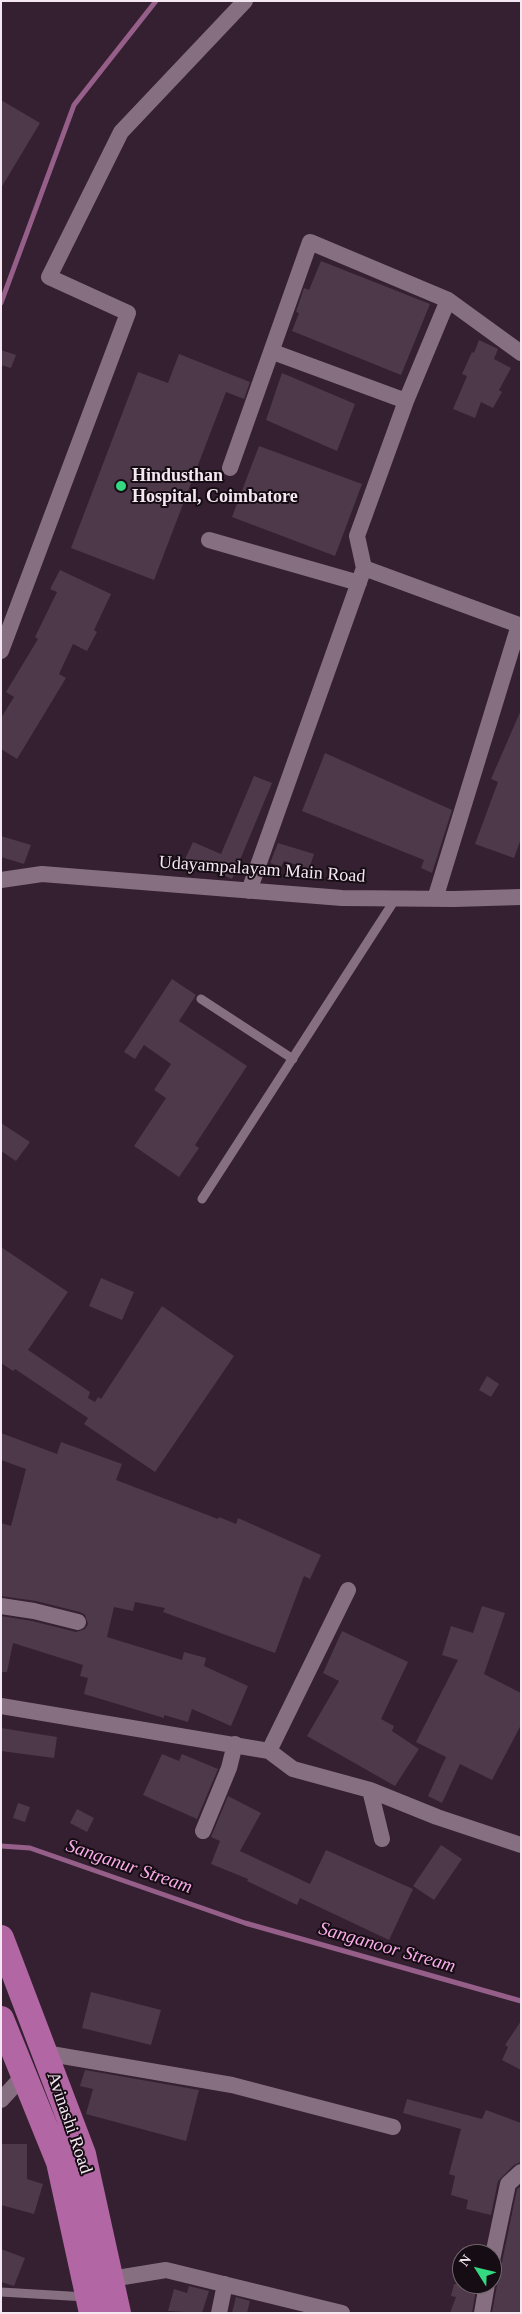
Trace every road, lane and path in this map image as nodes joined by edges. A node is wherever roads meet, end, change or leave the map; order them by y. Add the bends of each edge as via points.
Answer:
1 (245, 1) edge
2 (448, 300) junction
3 (273, 352) junction
4 (521, 353) edge
5 (406, 402) junction
6 (230, 468) dead end
7 (209, 540) dead end
8 (361, 576) junction
9 (520, 623) edge
10 (1, 651) edge
11 (1, 880) edge
12 (249, 891) junction
13 (521, 897) edge
14 (396, 898) junction
15 (435, 899) junction
16 (201, 999) dead end
17 (293, 1059) junction
18 (202, 1198) dead end
19 (348, 1590) dead end
20 (1, 1606) edge
21 (78, 1622) dead end
22 (1, 1706) edge
23 (235, 1744) junction
24 (269, 1751) junction
25 (370, 1790) junction
26 (203, 1831) dead end
27 (382, 1839) dead end
28 (521, 1845) edge
29 (1, 1938) edge
30 (1, 2019) edge
31 (45, 2053) junction
32 (24, 2075) junction
33 (1, 2100) edge
34 (73, 2126) junction
35 (394, 2127) dead end
36 (48, 2134) junction
37 (521, 2172) edge
38 (98, 2219) junction
39 (73, 2227) junction
40 (495, 2244) edge
41 (111, 2279) junction
42 (225, 2284) junction
43 (1, 2292) edge
44 (486, 2294) edge
45 (91, 2305) edge
46 (118, 2313) edge
47 (219, 2313) edge
48 (342, 2313) edge
49 (482, 2313) edge

1 - 10 street via 121,132 49,277 128,313
2 - 3 street via 310,242
2 - 4 street
2 - 5 street
3 - 5 street
3 - 6 street
5 - 8 street via 357,536
7 - 8 street
8 - 9 street
8 - 12 street
9 - 15 street
11 - 12 street, Udayampalayam Main Road via 42,874
12 - 14 street, Udayampalayam Main Road via 342,898
13 - 15 street, Udayampalayam Main Road
14 - 15 street, Udayampalayam Main Road
14 - 17 lane
16 - 17 lane
17 - 18 lane
19 - 24 street
20 - 21 street
22 - 23 street
23 - 24 street
23 - 26 street via 229,1768
24 - 25 street via 293,1769
25 - 27 street
25 - 28 street via 437,1818
29 - 31 main road, Avinashi Road
30 - 32 main road, Avinashi Road
31 - 34 main road, Avinashi Road
31 - 35 street via 232,2085
32 - 33 street
32 - 36 main road, Avinashi Road
34 - 36 main road
34 - 38 main road, Avinashi Road
36 - 39 main road, Avinashi Road via 59,2162
37 - 40 street via 508,2184
38 - 39 main road
38 - 41 main road, Avinashi Road
39 - 45 main road, Avinashi Road
41 - 42 street via 166,2270
41 - 46 main road, Avinashi Road
42 - 47 street
42 - 48 street
43 - 45 lane
44 - 49 street

